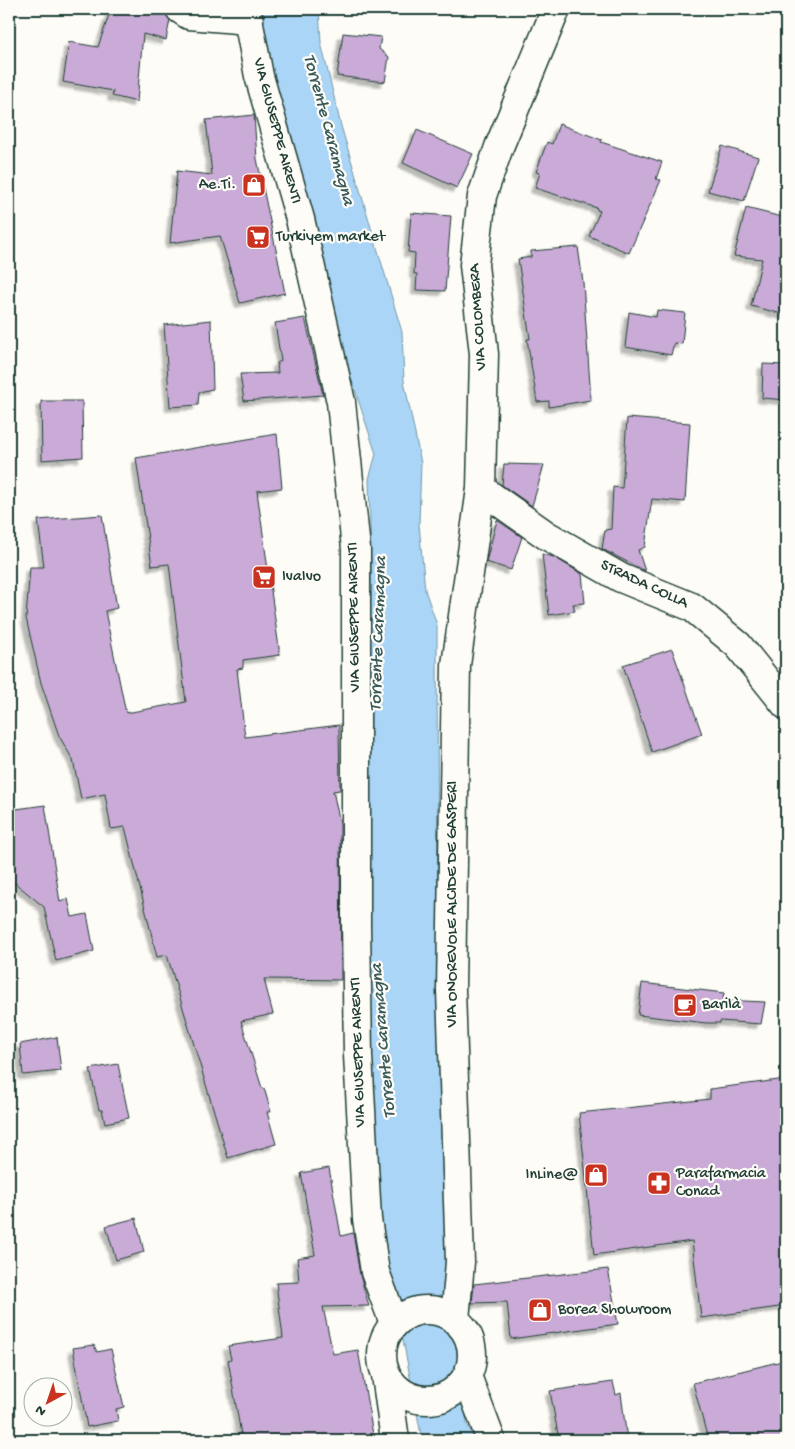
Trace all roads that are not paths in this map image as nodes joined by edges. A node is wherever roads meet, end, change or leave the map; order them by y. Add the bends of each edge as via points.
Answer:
1 (180, 9) edge
2 (556, 9) edge
3 (248, 14) edge
4 (481, 489) junction
5 (786, 705) edge
6 (455, 1320) junction
7 (394, 1324) junction
8 (386, 1375) junction
9 (467, 1376) junction
10 (414, 1398) junction
11 (394, 1433) edge
12 (491, 1440) edge

1 - 3 main road via 190,15
2 - 4 main road, VIA COLOMBERA via 498,146 482,196 474,265 484,354
3 - 7 main road, VIA GIUSEPPE AIRENTI via 259,76 300,219 341,402 356,549 358,1055 367,1219 375,1272
4 - 5 main road, STRADA COLLA via 546,535 621,578 692,607 738,645
4 - 6 main road, VIA ONOREVOLE ALCIDE DE GASPERI via 456,665 451,990 460,1262
6 - 7 main road via 444,1313 417,1310
6 - 9 main road via 466,1332 471,1346
7 - 8 main road via 382,1348
8 - 10 main road via 394,1386
8 - 11 main road
9 - 10 main road via 446,1396 432,1400
9 - 12 main road
10 - 11 main road

